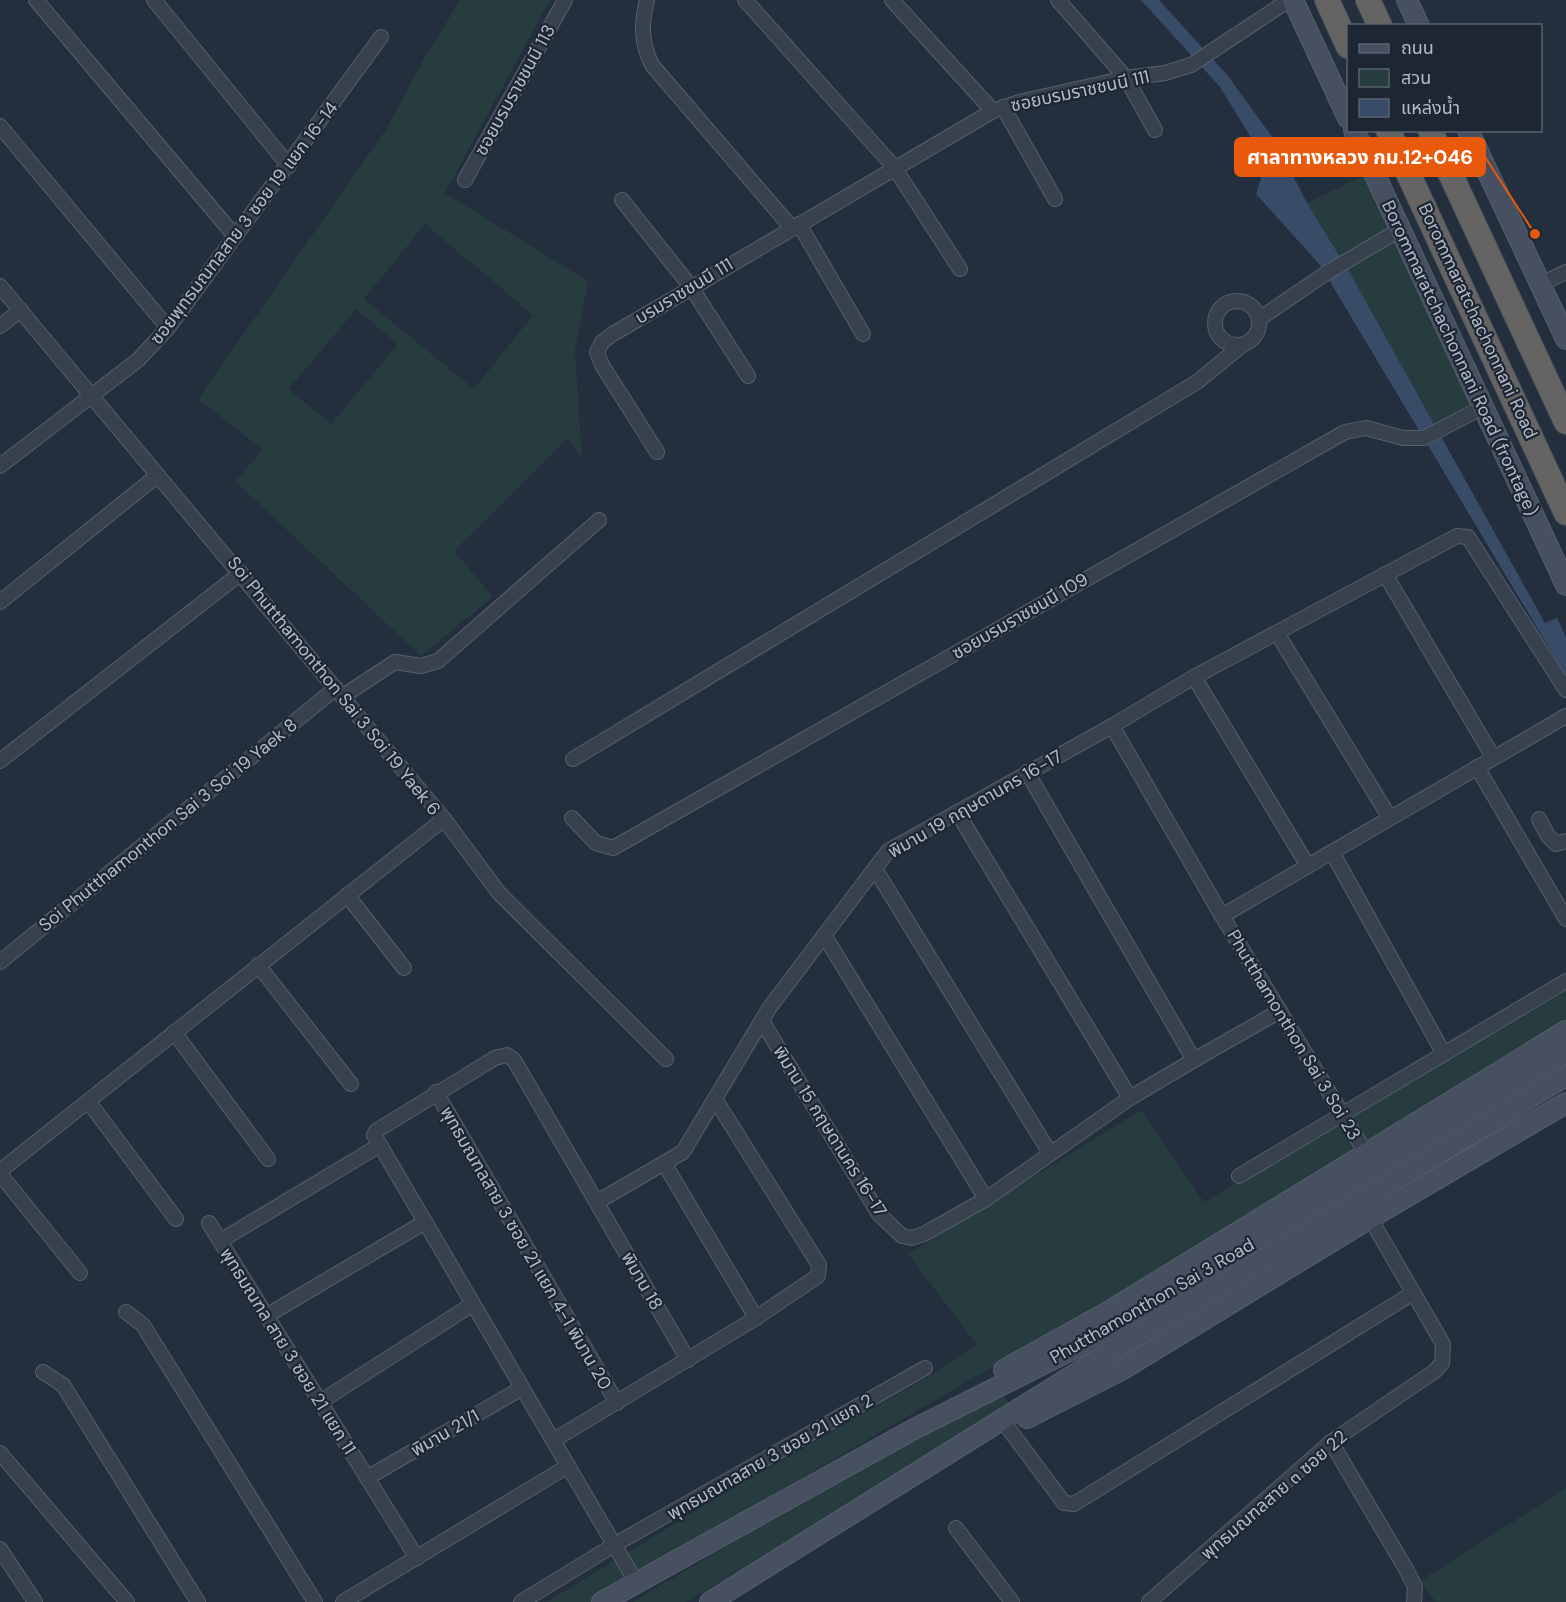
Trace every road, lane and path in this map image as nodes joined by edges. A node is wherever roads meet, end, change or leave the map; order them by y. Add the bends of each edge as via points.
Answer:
1 (36, 0) edge
2 (154, 0) edge
3 (565, 0) edge
4 (647, 0) edge
5 (745, 0) edge
6 (892, 0) edge
7 (1058, 0) edge
8 (1291, 0) edge
9 (1327, 0) edge
10 (1368, 0) edge
11 (1407, 0) edge
12 (1379, 24) edge
13 (1418, 24) edge
14 (381, 37) dead end
15 (1347, 44) edge
16 (1126, 78) junction
17 (998, 109) junction
18 (1347, 116) edge
19 (0, 126) edge
20 (1155, 130) dead end
21 (1355, 132) edge
22 (1389, 132) edge
23 (1431, 132) edge
24 (1469, 132) edge
25 (289, 166) junction
26 (894, 167) junction
27 (465, 180) dead end
28 (1055, 199) dead end
29 (622, 200) dead end
30 (795, 226) junction
31 (1401, 229) junction
32 (234, 236) junction
33 (777, 236) joint
34 (960, 269) dead end
35 (1566, 272) edge
36 (1541, 284) junction
37 (0, 286) edge
38 (691, 287) junction
39 (21, 310) junction
40 (1259, 319) junction
41 (0, 327) edge
42 (168, 328) junction
43 (863, 334) dead end
44 (1566, 339) edge
45 (1241, 345) junction
46 (748, 376) dead end
47 (91, 393) junction
48 (1483, 407) junction
49 (1566, 422) edge
50 (657, 452) dead end
51 (0, 466) edge
52 (158, 475) junction
53 (1566, 513) edge
54 (599, 520) dead end
55 (242, 573) junction
56 (1385, 574) junction
57 (1566, 585) edge
58 (0, 602) edge
59 (1277, 633) junction
60 (1194, 677) junction
61 (1566, 690) edge
62 (339, 692) junction
63 (1566, 716) edge
64 (1112, 726) junction
65 (1493, 757) junction
66 (573, 759) dead end
67 (0, 761) edge
68 (1477, 767) junction
69 (1027, 772) junction
70 (957, 812) junction
71 (572, 818) dead end
72 (1390, 818) junction
73 (444, 819) junction
74 (1539, 819) dead end
75 (1566, 841) edge
76 (1332, 852) junction
77 (1308, 866) junction
78 (875, 869) junction
79 (347, 895) junction
80 (1222, 916) junction
81 (1566, 919) edge
82 (824, 935) junction
83 (0, 962) edge
84 (258, 965) junction
85 (404, 968) dead end
86 (1566, 981) edge
87 (1280, 1011) junction
88 (762, 1021) junction
89 (174, 1032) junction
90 (1566, 1032) edge
91 (1566, 1052) edge
92 (1444, 1054) junction
93 (666, 1059) dead end
94 (1194, 1060) junction
95 (1566, 1076) edge
96 (351, 1084) dead end
97 (436, 1092) junction
98 (1130, 1098) junction
99 (715, 1099) junction
100 (88, 1101) junction
101 (1566, 1103) edge
102 (1342, 1113) junction
103 (380, 1145) junction
104 (1050, 1154) junction
105 (1366, 1154) junction
106 (268, 1159) dead end
107 (664, 1163) junction
108 (0, 1172) edge
109 (1239, 1176) dead end
110 (986, 1199) junction
111 (597, 1202) junction
112 (1370, 1218) junction
113 (176, 1219) dead end
114 (209, 1222) dead end
115 (424, 1222) junction
116 (220, 1241) junction
117 (80, 1273) dead end
118 (1413, 1293) junction
119 (473, 1304) junction
120 (126, 1312) dead end
121 (266, 1316) junction
122 (756, 1318) junction
123 (1099, 1347) junction
124 (688, 1360) junction
125 (925, 1368) dead end
126 (43, 1372) dead end
127 (522, 1388) junction
128 (320, 1402) junction
129 (617, 1404) junction
130 (1008, 1428) junction
131 (914, 1429) junction
132 (554, 1440) junction
133 (1331, 1442) junction
134 (0, 1453) edge
135 (933, 1464) junction
136 (568, 1466) junction
137 (367, 1478) junction
138 (956, 1528) dead end
139 (614, 1545) junction
140 (0, 1549) edge
141 (417, 1558) junction
142 (636, 1582) junction
143 (35, 1602) edge
144 (127, 1602) edge
145 (198, 1602) edge
146 (315, 1602) edge
147 (343, 1602) edge
148 (521, 1602) edge
149 (602, 1602) edge
150 (710, 1602) edge
151 (1012, 1602) edge
152 (1149, 1602) edge
153 (1414, 1602) edge

1 - 32 street
2 - 25 street
3 - 27 street, ซอยบรมราชชนนี 113
4 - 30 street via 642,22 643,45 652,65
5 - 26 street
6 - 17 street
7 - 16 street
8 - 16 street, ซอยบรมราชชนนี 111 via 1191,64 1165,73
8 - 18 main road
9 - 15 highway
10 - 12 highway
11 - 13 main road
14 - 25 street, ซอยพุทธมณฑลสาย 3 ซอย 19 แยก 16-14
16 - 17 street, ซอยบรมราชชนนี 111
16 - 20 street
17 - 26 street, ซอยบรมราชชนนี 111
17 - 28 street
19 - 42 street
21 - 31 main road, Borommaratchachonnani Road (frontage)
22 - 53 highway, Borommaratchachonnani Road
23 - 49 highway, Borommaratchachonnani Road
24 - 36 main road
25 - 32 street, ซอยพุทธมณฑลสาย 3 ซอย 19 แยก 16-14
26 - 30 street, ซอยบรมราชชนนี 111
26 - 34 street
29 - 38 street
30 - 33 street, ซอยบรมราชชนนี 111
30 - 43 street
31 - 40 street
31 - 48 main road, Borommaratchachonnani Road (frontage)
32 - 42 street, ซอยพุทธมณฑลสาย 3 ซอย 19 แยก 16-14
33 - 38 street, บรมราชชนนี 111
35 - 36 street
36 - 44 main road
37 - 39 street, Soi Phutthamonthon Sai 3 Soi 19 Yaek 6
38 - 46 street
38 - 50 street, บรมราชชนนี 111 via 613,334 597,352
39 - 41 street
39 - 47 street, Soi Phutthamonthon Sai 3 Soi 19 Yaek 6
40 - 45 street via 1256,336
40 - 45 street via 1256,310 1240,301 1222,306 1216,314 1217,333 1232,345
42 - 47 street, ซอยพุทธมณฑลสาย 3 ซอย 19 แยก 16-14 via 138,360
45 - 66 street via 1197,382
47 - 51 street, ซอยพุทธมณฑลสาย 3 ซอย 19 แยก 16-14
47 - 52 street, Soi Phutthamonthon Sai 3 Soi 19 Yaek 6
48 - 57 main road, Borommaratchachonnani Road (frontage)
48 - 71 street, ซอยบรมราชชนนี 109 via 1424,438 1403,438 1366,428 1345,432 613,848 596,843
52 - 55 street, Soi Phutthamonthon Sai 3 Soi 19 Yaek 6
52 - 58 street
54 - 62 street, Soi Phutthamonthon Sai 3 Soi 19 Yaek 8 via 438,661 421,666 395,662
55 - 62 street, Soi Phutthamonthon Sai 3 Soi 19 Yaek 6
55 - 67 street
56 - 59 street, พิมาน 19 กฤษดานคร 16-17
56 - 61 street, พิมาน 19 กฤษดานคร 16-17 via 1457,536 1468,537
56 - 65 street
59 - 60 street, พิมาน 19 กฤษดานคร 16-17
59 - 72 street
60 - 64 street, พิมาน 19 กฤษดานคร 16-17
60 - 77 street
62 - 73 street, Soi Phutthamonthon Sai 3 Soi 19 Yaek 6
62 - 83 street, Soi Phutthamonthon Sai 3 Soi 19 Yaek 8
63 - 65 street
64 - 69 street, พิมาน 19 กฤษดานคร 16-17
64 - 80 street, Phutthamonthon Sai 3 Soi 23
65 - 68 street
68 - 72 street
68 - 81 street
69 - 70 street, พิมาน 19 กฤษดานคร 16-17
69 - 94 street
70 - 78 street, พิมาน 19 กฤษดานคร 16-17 via 888,851
70 - 98 street
72 - 76 street
73 - 79 street, Soi Phutthamonthon Sai 3 Soi 19 Yaek 6
73 - 93 street via 499,893
74 - 75 street via 1556,844
76 - 77 street
76 - 92 street
77 - 80 street
78 - 82 street, พิมาน 19 กฤษดานคร 16-17
78 - 104 street
79 - 84 street, Soi Phutthamonthon Sai 3 Soi 19 Yaek 6
79 - 85 street
80 - 87 street, Phutthamonthon Sai 3 Soi 23
82 - 88 street, พิมาน 19 กฤษดานคร 16-17
82 - 110 street
84 - 89 street, Soi Phutthamonthon Sai 3 Soi 19 Yaek 6
84 - 96 street
86 - 92 street
87 - 94 street
87 - 102 street, Phutthamonthon Sai 3 Soi 23
88 - 99 street, พิมาน 19 กฤษดานคร 16-17
88 - 110 street, พิมาน 15 กฤษดานคร 16-17 via 879,1214 902,1236 924,1234
89 - 100 street, Soi Phutthamonthon Sai 3 Soi 19 Yaek 6
89 - 106 street
90 - 105 main road
91 - 123 main road, Phutthamonthon Sai 3 Road
92 - 102 street
94 - 98 street
95 - 123 main road, Phutthamonthon Sai 3 Road
97 - 103 street via 380,1127 374,1135
97 - 111 street, พิมาน 18 via 507,1055 514,1060
97 - 129 street, พุทธมณฑลสาย 3 ซอย 21 แยก 4-1 พิมาน 20
98 - 104 street
99 - 107 street, พิมาน 19 กฤษดานคร 16-17 via 683,1152
99 - 122 street via 819,1265 818,1276 810,1283
100 - 108 street, Soi Phutthamonthon Sai 3 Soi 19 Yaek 6
100 - 113 street
101 - 112 main road
102 - 105 street, Phutthamonthon Sai 3 Soi 23
102 - 109 street
103 - 115 street
103 - 116 street, พุทธมณฑล สาย 3 ซอย 21 แยก 11
104 - 110 street
105 - 131 main road via 1113,1309 1003,1371
107 - 111 street, พิมาน 19 กฤษดานคร 16-17
107 - 122 street
108 - 117 street
111 - 124 street, พิมาน 18
112 - 118 street, พุทธมณฑลสาย ๓ ซอย 22
112 - 130 main road via 1121,1370
114 - 116 street
115 - 119 street
115 - 121 street
116 - 121 street, พุทธมณฑล สาย 3 ซอย 21 แยก 11
118 - 130 street via 1074,1504 1064,1503
118 - 133 street, พุทธมณฑลสาย ๓ ซอย 22 via 1443,1344 1442,1363
119 - 127 street
119 - 128 street
120 - 146 street via 143,1325
121 - 128 street, พุทธมณฑล สาย 3 ซอย 21 แยก 11
122 - 124 street
123 - 131 main road, Phutthamonthon Sai 3 Road
123 - 135 main road, Phutthamonthon Sai 3 Road
124 - 129 street
125 - 139 street, พุทธมณฑลสาย 3 ซอย 21 แยก 2
126 - 145 street via 63,1385
127 - 132 street
127 - 137 street, พิมาน 21/1
128 - 137 street, พุทธมณฑล สาย 3 ซอย 21 แยก 11
129 - 132 street
130 - 135 main road
131 - 142 main road, Phutthamonthon Sai 3 Road
132 - 136 street
133 - 152 street, พุทธมณฑลสาย ๓ ซอย 22
133 - 153 street via 1406,1569 1414,1587
134 - 144 street
135 - 150 main road, Phutthamonthon Sai 3 Road
136 - 139 street
136 - 141 street
137 - 141 street, พุทธมณฑล สาย 3 ซอย 21 แยก 11
138 - 151 street
139 - 142 street
139 - 148 street, พุทธมณฑลสาย 3 ซอย 21 แยก 2
140 - 143 street
141 - 147 street
142 - 149 main road, Phutthamonthon Sai 3 Road

